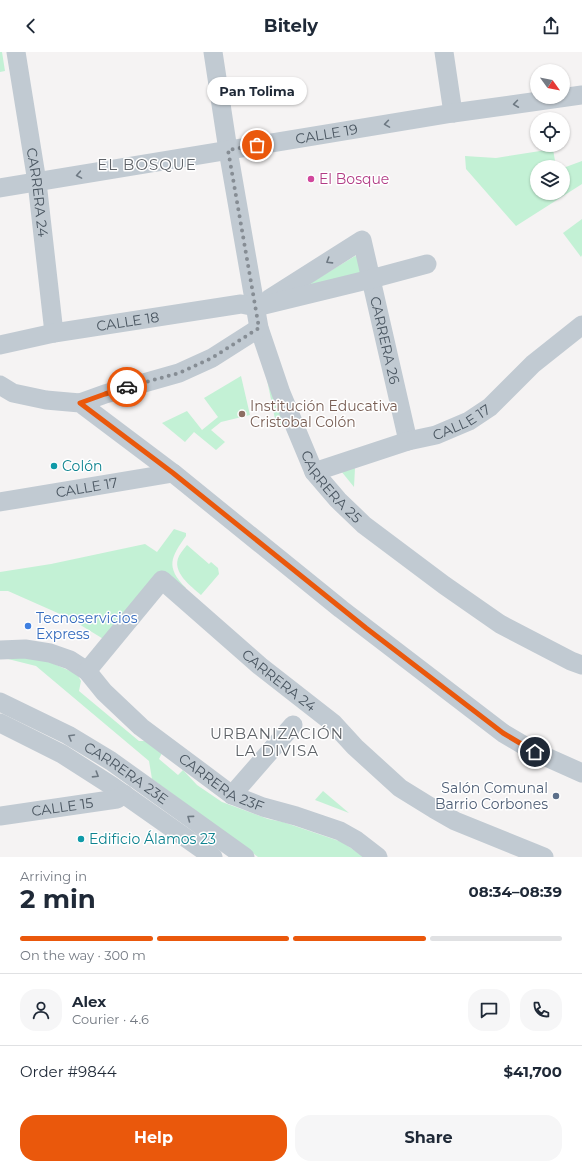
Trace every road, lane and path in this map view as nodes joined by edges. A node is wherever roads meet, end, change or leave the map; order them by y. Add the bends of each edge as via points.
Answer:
1 (16, 52) edge
2 (213, 52) edge
3 (444, 52) edge
4 (582, 95) edge
5 (453, 113) junction
6 (228, 150) junction
7 (37, 182) junction
8 (0, 188) edge
9 (427, 264) dead end
10 (371, 279) junction
11 (256, 307) junction
12 (582, 325) edge
13 (259, 328) junction
14 (54, 333) junction
15 (0, 345) edge
16 (0, 385) edge
17 (80, 403) junction
18 (408, 441) junction
19 (314, 472) junction
20 (173, 473) junction
21 (0, 502) edge
22 (0, 650) edge
23 (582, 665) edge
24 (87, 671) junction
25 (0, 702) edge
26 (0, 723) edge
27 (293, 725) dead end
28 (582, 773) edge
29 (124, 794) junction
30 (232, 795) junction
31 (0, 816) edge
32 (212, 857) edge
33 (245, 857) edge
34 (378, 857) edge
35 (544, 857) edge

1 - 7 street, CARRERA 24
2 - 6 street, CARRERA 25
3 - 5 street
4 -> 5 street, CALLE 19
5 -> 6 street, CALLE 19
6 -> 7 street, CALLE 19
6 - 11 street, CARRERA 25
7 - 8 street, CALLE 19
7 - 14 street, CARRERA 24
9 - 10 street, CALLE 18
10 - 11 street, CALLE 18
10 -> 11 street, CARRERA 26 via 362,240
10 - 18 street, CARRERA 26
11 - 13 street, CARRERA 25
11 - 14 street, CALLE 18 via 241,304
12 - 18 street, CALLE 17 via 533,364 490,407 469,421 436,435
13 - 17 street via 212,358 179,373
13 - 19 street, CARRERA 25 via 281,393
14 - 15 street, CALLE 18
16 - 17 street via 13,393 46,400
17 - 20 street
18 - 19 street, CALLE 17
19 - 23 street, CARRERA 25 via 364,525 444,585 500,624
20 - 21 street, CALLE 17
20 - 28 street via 341,609 503,733 535,752
22 - 24 street, CARRERA 23F via 25,649 50,653 70,660
24 - 30 street, CARRERA 23F via 104,692 141,727
24 - 35 street, CARRERA 24 via 162,580 260,666 333,723 400,788 455,821
33 -> 25 street, CARRERA 23E via 111,761 68,735
26 -> 29 street, CARRERA 23E via 62,754
27 - 30 street
29 - 31 street, CALLE 15 via 117,799
29 - 32 street, CARRERA 23E
30 - 34 street, CARRERA 23F via 340,831

